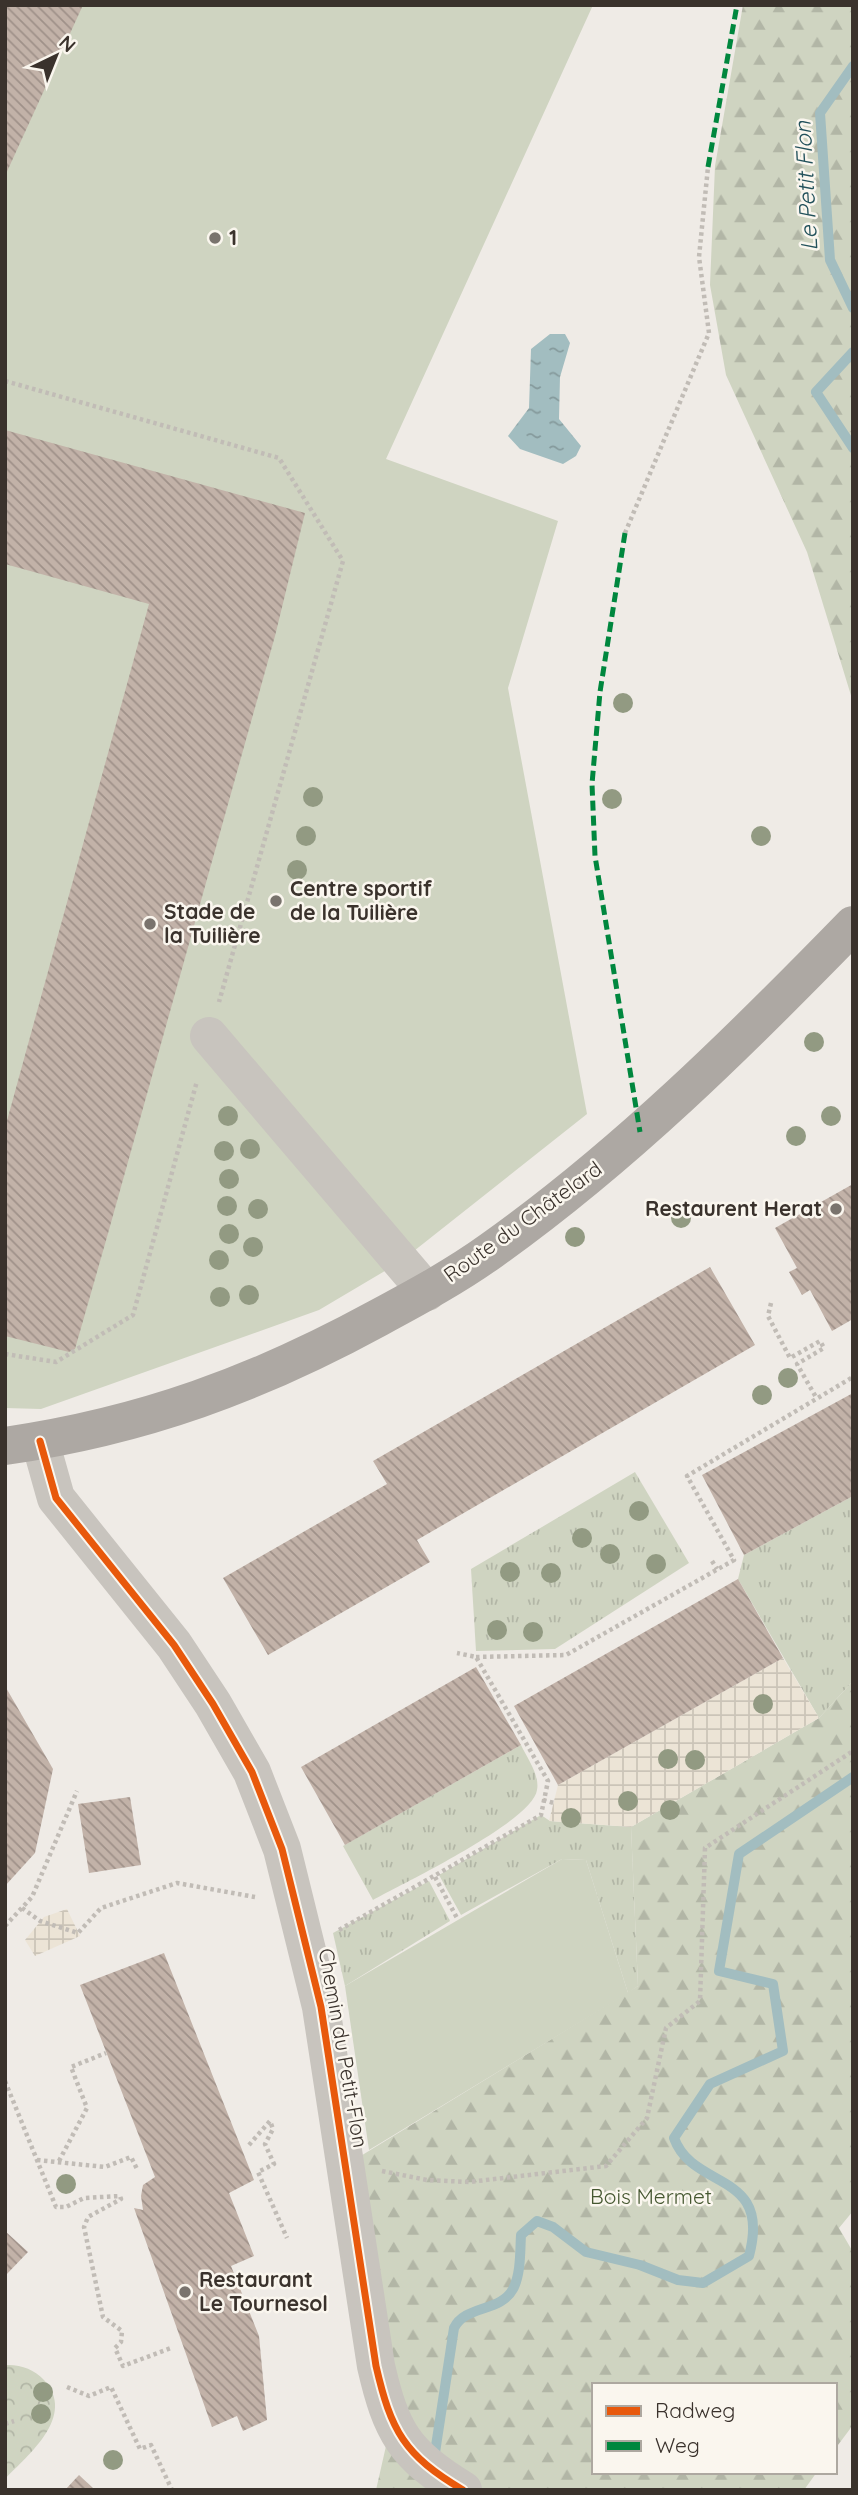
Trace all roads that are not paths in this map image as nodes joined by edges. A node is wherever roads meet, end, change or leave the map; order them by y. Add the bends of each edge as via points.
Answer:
1 (853, 925) edge
2 (209, 1036) road end
3 (427, 1292) junction
4 (23, 1443) edge
5 (463, 2490) edge

1 - 3 main road, Route du Châtelard via 711,1067 594,1172 491,1251
2 - 3 street
3 - 4 main road, Route du Châtelard via 304,1358 210,1397 110,1426
4 - 5 street, Chemin du Petit-Flon via 56,1498 214,1704 252,1772 282,1849 321,2007 376,2366 391,2424 440,2477

